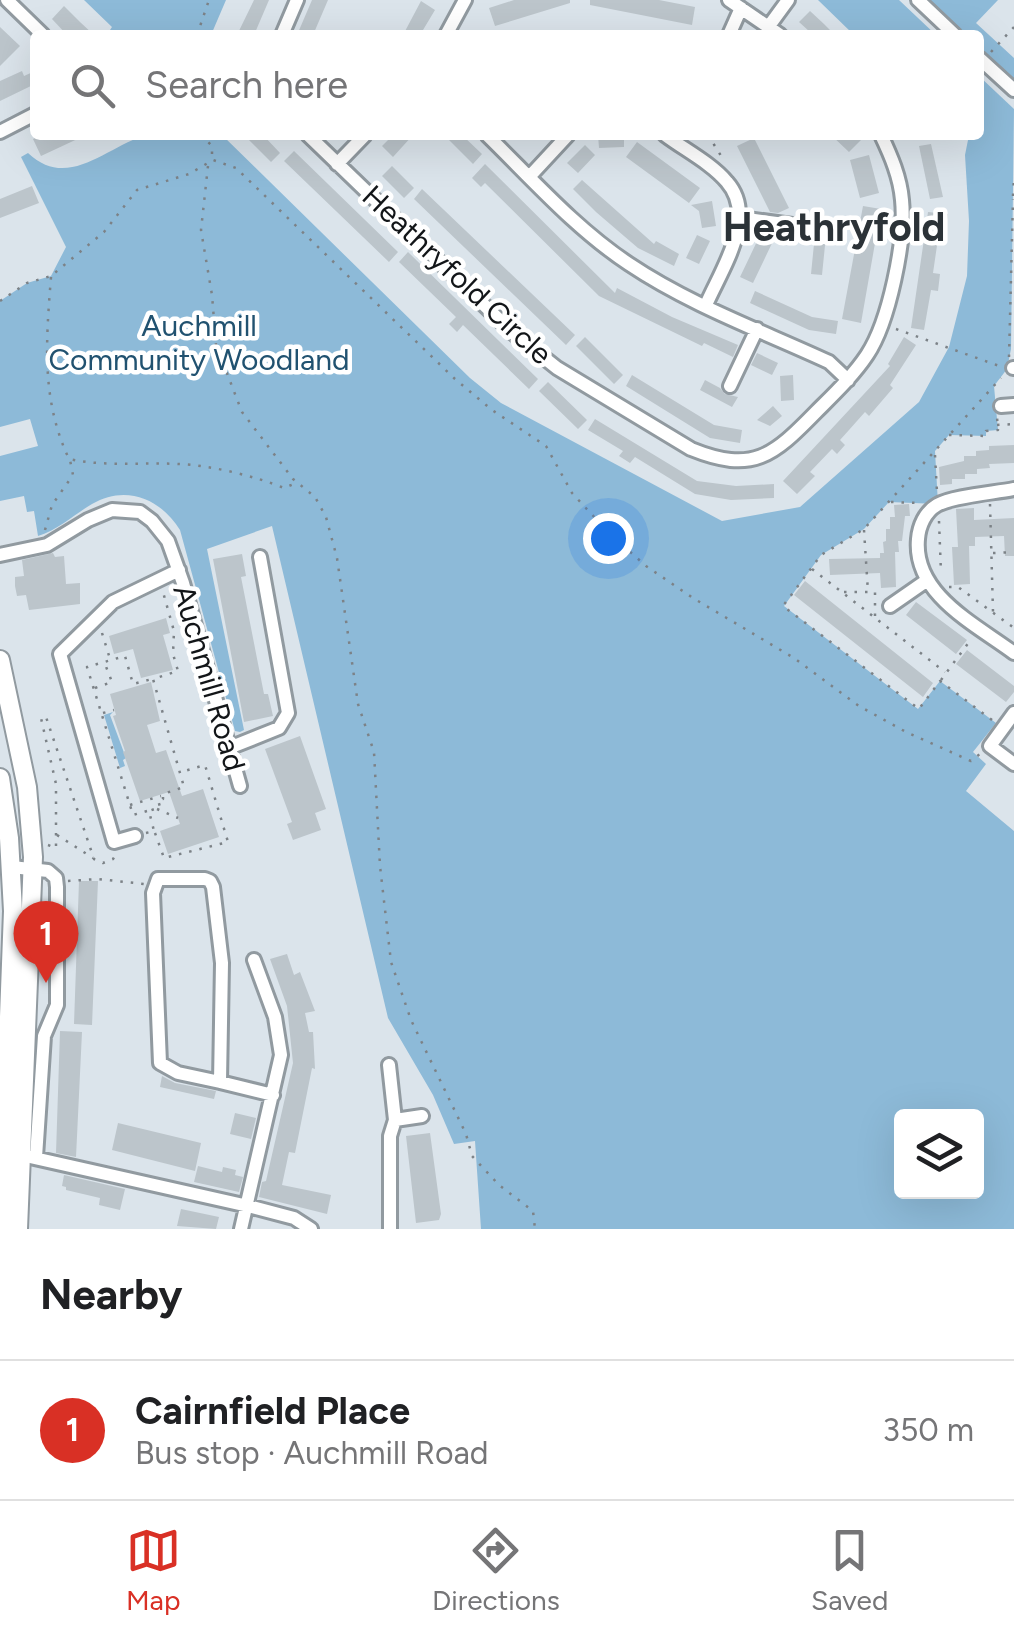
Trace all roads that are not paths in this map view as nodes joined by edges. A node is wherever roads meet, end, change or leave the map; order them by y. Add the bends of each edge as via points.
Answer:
1 (7, 0) edge
2 (297, 0) edge
3 (465, 0) edge
4 (788, 0) edge
5 (918, 0) edge
6 (735, 4) edge
7 (39, 30) edge
8 (284, 30) edge
9 (449, 30) edge
10 (730, 30) edge
11 (774, 30) edge
12 (950, 30) edge
13 (984, 62) edge
14 (1014, 90) edge
15 (30, 117) edge
16 (0, 132) edge
17 (313, 140) edge
18 (361, 140) edge
19 (492, 140) edge
20 (563, 140) edge
21 (672, 140) edge
22 (883, 140) edge
23 (338, 164) junction
24 (530, 176) junction
25 (740, 218) junction
26 (807, 228) dead end
27 (706, 305) junction
28 (757, 328) junction
29 (848, 380) junction
30 (730, 386) dead end
31 (1014, 489) edge
32 (0, 554) edge
33 (260, 557) dead end
34 (179, 570) junction
35 (926, 580) junction
36 (890, 606) road end
37 (1014, 653) edge
38 (0, 660) edge
39 (1014, 712) edge
40 (229, 748) junction
41 (1014, 764) edge
42 (0, 778) edge
43 (240, 786) dead end
44 (135, 836) road end
45 (12, 867) junction
46 (34, 869) junction
47 (254, 960) dead end
48 (389, 1065) dead end
49 (220, 1082) junction
50 (273, 1095) junction
51 (422, 1116) dead end
52 (395, 1120) junction
53 (20, 1156) junction
54 (248, 1206) junction
55 (0, 1229) edge
56 (18, 1229) edge
57 (240, 1229) edge
58 (312, 1229) edge
59 (390, 1229) edge

1 - 7 street
2 - 8 street
3 - 9 street
4 - 11 street
5 - 12 street
6 - 10 street
6 - 11 street
13 - 14 street
15 - 16 street
17 - 23 street, Heathryfold Circle
18 - 23 street
19 - 24 street
20 - 24 street
21 - 25 street via 729,184
22 - 29 street, Heathryfold Circle via 902,201 894,273 884,324
23 - 29 street, Heathryfold Circle via 513,333 691,449 736,462 762,459
24 - 27 street via 626,263
25 - 26 street
25 - 27 street
27 - 28 street
28 - 29 street via 829,362
28 - 30 street
31 - 35 street via 938,504 926,516 917,550
32 - 34 street, Auchmill Road via 44,545 100,514 125,509 161,530
33 - 40 street via 288,713 280,728
34 - 40 street, Auchmill Road
34 - 44 street, Auchmill Road via 113,602 60,654 115,848
35 - 36 street
35 - 37 street
38 - 46 main road via 26,784
39 - 41 street via 990,746
40 - 43 street, Auchmill Road
42 - 45 main road
45 - 46 street
45 - 53 main road
46 - 53 main road
46 - 53 street via 51,872 56,882 57,1004 44,1036
47 - 50 street via 279,1037
48 - 52 street
49 - 49 street via 222,963 213,888 205,878 158,878 160,1063
49 - 50 street
50 - 54 street
51 - 52 street
52 - 59 street
53 - 54 street
53 - 55 main road
53 - 56 main road
54 - 57 street
54 - 58 street

